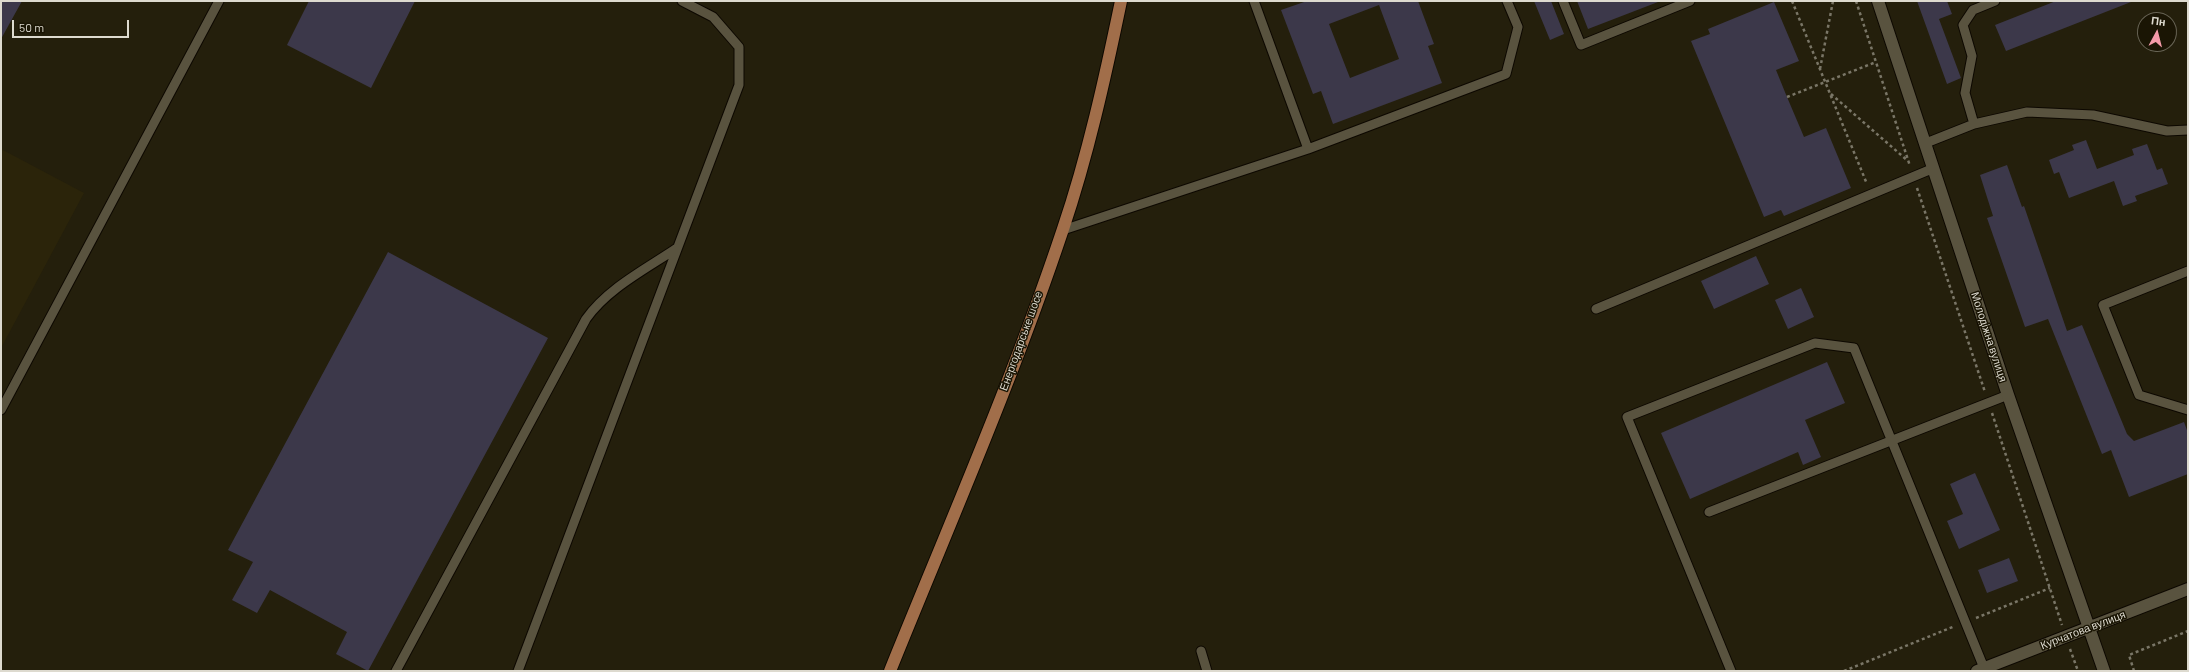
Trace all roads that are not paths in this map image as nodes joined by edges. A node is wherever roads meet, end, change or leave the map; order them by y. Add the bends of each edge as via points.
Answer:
1 (218, 1) edge
2 (682, 1) edge
3 (1121, 1) edge
4 (1254, 1) edge
5 (1507, 1) edge
6 (1563, 1) edge
7 (1690, 1) edge
8 (1878, 1) edge
9 (1995, 1) edge
10 (1974, 124) junction
11 (2188, 130) edge
12 (1926, 143) junction
13 (1308, 149) junction
14 (1934, 168) junction
15 (1063, 230) junction
16 (677, 248) junction
17 (2188, 271) edge
18 (1596, 309) dead end
19 (2008, 395) junction
20 (1, 410) edge
21 (2188, 410) edge
22 (1892, 441) junction
23 (1708, 512) dead end
24 (2188, 589) edge
25 (2089, 628) junction
26 (1201, 651) dead end
27 (1981, 670) edge
28 (396, 671) edge
29 (518, 671) edge
30 (890, 671) edge
31 (1207, 671) edge
32 (1731, 671) edge
33 (2104, 671) edge

1 - 20 lane
2 - 16 lane via 713,17 739,47 738,84
3 - 15 main road, Енергодарське шосе via 1084,162
4 - 13 lane
5 - 13 lane via 1518,27 1506,74
6 - 7 lane via 1581,45
8 - 12 street, Молодіжна вулиця
9 - 10 lane via 1973,10 1963,25 1972,56 1964,94
10 - 11 lane via 2027,112 2093,115 2168,131
10 - 12 lane
12 - 14 street, Молодіжна вулиця
13 - 15 lane
14 - 18 lane
14 - 19 street, Молодіжна вулиця
15 - 30 main road, Енергодарське шосе via 996,409
16 - 28 lane via 608,295 586,319
16 - 29 lane
17 - 21 lane via 2103,305 2139,395
19 - 22 lane
19 - 25 street, Молодіжна вулиця
22 - 23 lane
22 - 27 lane via 1965,622
22 - 32 lane via 1854,348 1815,343 1627,417
24 - 25 street, Курчатова вулиця
25 - 27 street, Курчатова вулиця
25 - 33 street, Молодіжна вулиця
26 - 31 lane

